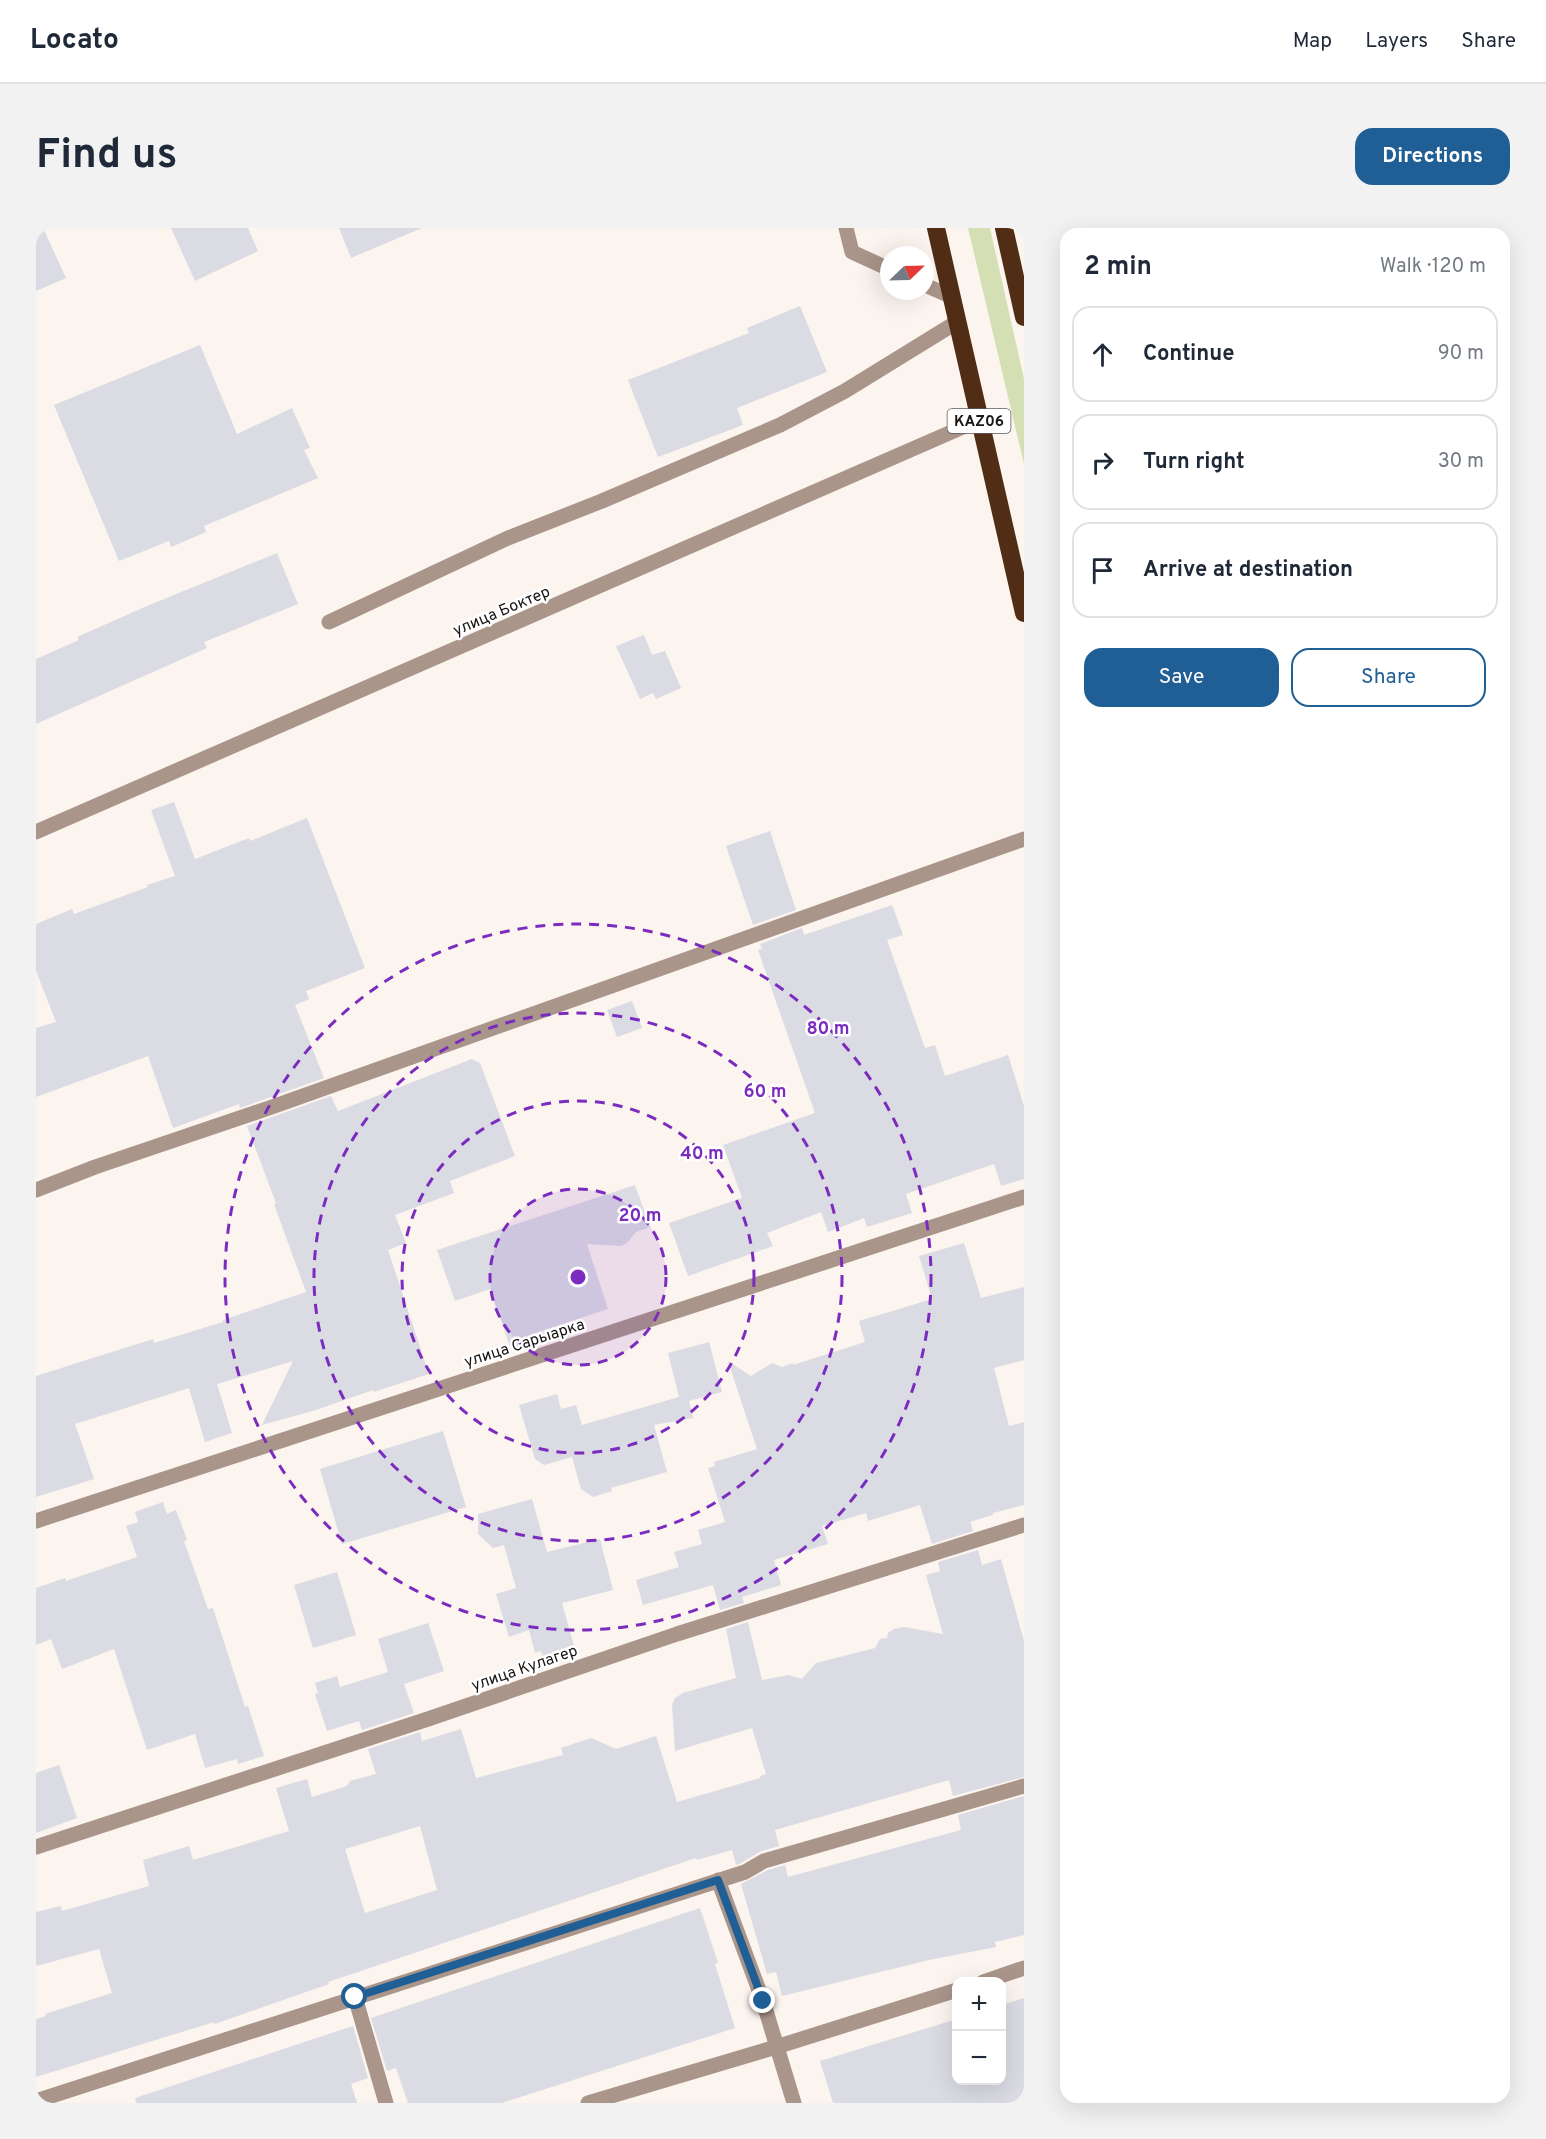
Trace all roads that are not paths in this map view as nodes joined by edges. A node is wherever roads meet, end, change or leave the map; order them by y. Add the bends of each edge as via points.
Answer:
1 (846, 228) edge
2 (936, 228) edge
3 (1004, 228) edge
4 (880, 265) edge
5 (934, 289) edge
6 (951, 297) junction
7 (1024, 317) edge
8 (957, 322) junction
9 (979, 420) junction
10 (1024, 613) edge
11 (329, 622) dead end
12 (36, 832) edge
13 (1024, 839) edge
14 (36, 1190) edge
15 (1024, 1197) edge
16 (36, 1521) edge
17 (1024, 1525) edge
18 (1024, 1786) edge
19 (36, 1846) edge
20 (718, 1880) junction
21 (1024, 1968) edge
22 (998, 1977) edge
23 (952, 1992) edge
24 (355, 1997) junction
25 (776, 2047) junction
26 (36, 2101) edge
27 (386, 2103) edge
28 (588, 2103) edge
29 (794, 2103) edge

1 - 4 street via 852,252
2 - 6 highway, KАZ06
3 - 7 highway
5 - 6 street
6 - 8 highway, KАZ06
8 - 9 highway, KАZ06
8 - 11 street via 845,391 780,425 508,538
9 - 10 highway, KАZ06
9 - 12 street, улица Боктер
13 - 14 street
15 - 16 street, улица Сарыарка
17 - 19 street, улица Кулагер via 677,1634
18 - 20 street via 764,1861
20 - 24 street
20 - 25 street
21 - 22 street
23 - 25 street
24 - 26 street
24 - 27 street
25 - 28 street
25 - 29 street

